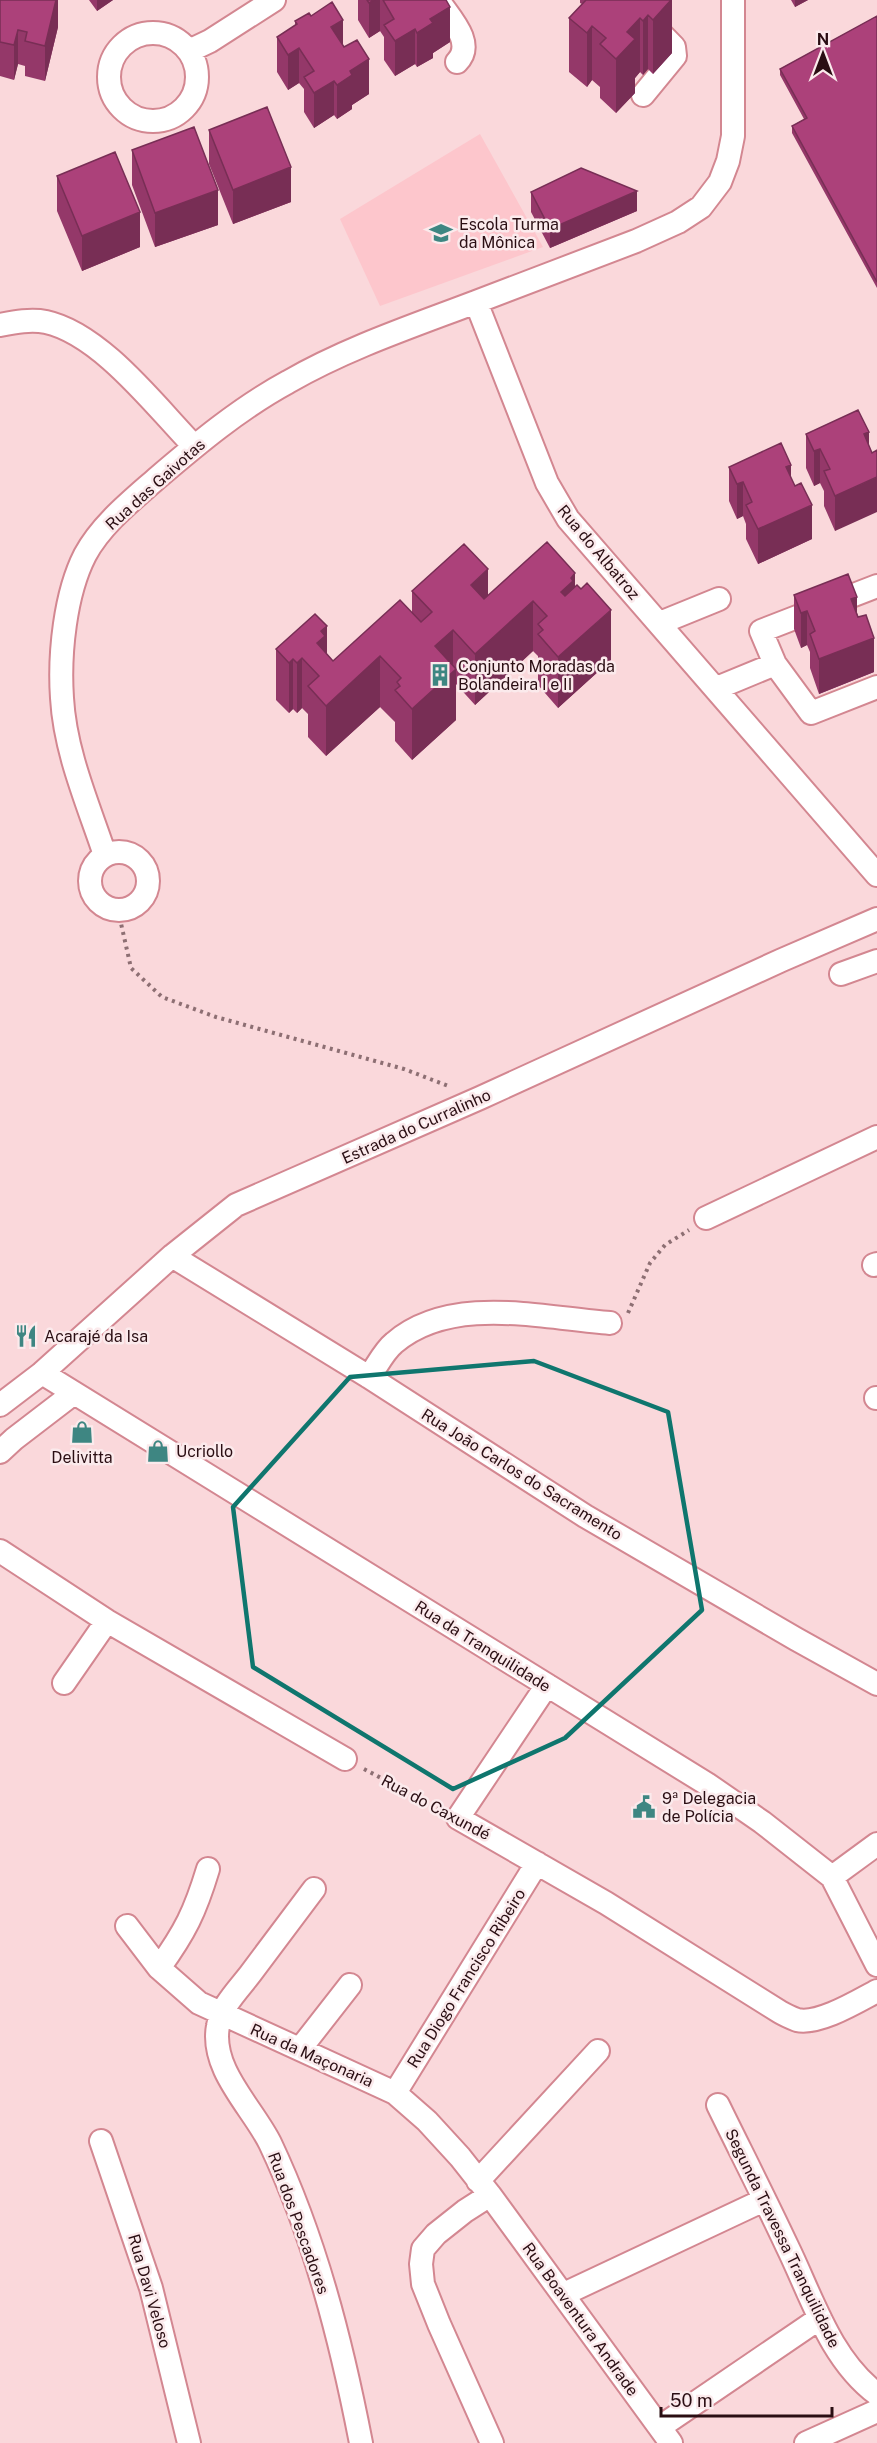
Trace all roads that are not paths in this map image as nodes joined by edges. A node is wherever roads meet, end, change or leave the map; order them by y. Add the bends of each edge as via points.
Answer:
1 (274, 0) edge
2 (438, 0) edge
3 (628, 0) edge
4 (733, 0) edge
5 (189, 51) dead end
6 (457, 62) dead end
7 (643, 95) dead end
8 (476, 302) junction
9 (0, 325) edge
10 (194, 446) junction
11 (877, 586) edge
12 (719, 599) dead end
13 (660, 623) junction
14 (775, 664) junction
15 (877, 687) edge
16 (717, 688) junction
17 (868, 853) edge
18 (105, 855) junction
19 (877, 875) edge
20 (877, 919) edge
21 (877, 961) edge
22 (841, 974) dead end
23 (877, 1137) edge
24 (706, 1218) road end
25 (172, 1256) junction
26 (610, 1323) road end
27 (42, 1373) junction
28 (369, 1377) junction
29 (74, 1393) junction
30 (0, 1406) edge
31 (0, 1452) edge
32 (0, 1551) edge
33 (106, 1621) junction
34 (64, 1683) dead end
35 (877, 1684) edge
36 (546, 1685) junction
37 (345, 1759) road end
38 (877, 1844) edge
39 (537, 1863) junction
40 (208, 1869) dead end
41 (832, 1877) junction
42 (314, 1889) dead end
43 (127, 1926) dead end
44 (877, 1965) edge
45 (159, 1968) junction
46 (350, 1985) dead end
47 (877, 1991) edge
48 (220, 2014) junction
49 (300, 2049) junction
50 (598, 2051) dead end
51 (395, 2093) junction
52 (717, 2105) dead end
53 (101, 2141) dead end
54 (484, 2188) junction
55 (764, 2200) junction
56 (564, 2294) junction
57 (820, 2318) junction
58 (877, 2394) edge
59 (877, 2411) edge
60 (666, 2435) edge
61 (189, 2443) edge
62 (360, 2443) edge
63 (492, 2443) edge
64 (806, 2443) edge

1 - 5 street
2 - 6 street via 465,46
3 - 7 street via 675,47 675,56
4 - 8 street via 733,136 720,182 701,207 678,222
8 - 10 street, Rua das Gaivotas via 381,338 288,382
8 - 13 street, Rua do Albatroz via 556,502
9 - 10 street via 46,322 74,333 120,368
10 - 18 street, Rua das Gaivotas via 123,508 101,533 85,555 68,610 61,671 65,729
11 - 14 street via 761,631
12 - 13 street
13 - 16 street, Rua do Albatroz
14 - 15 street via 811,713
14 - 16 street
16 - 17 street, Rua do Albatroz
17 - 19 street, Rua do Albatroz
18 - 18 street via 124,852 141,861 146,870 147,889 136,904 118,910 100,903 90,887 92,868
20 - 25 street, Estrada do Curralinho via 236,1205
21 - 22 street
23 - 24 street
25 - 27 street, Estrada do Curralinho
25 - 28 street, Rua João Carlos do Sacramento
26 - 28 street via 518,1313 443,1318 413,1329 392,1344
27 - 29 street, Rua da Tranquilidade
27 - 30 street, Estrada do Curralinho
28 - 35 street, Rua João Carlos do Sacramento via 585,1516
29 - 31 street
29 - 36 street, Rua da Tranquilidade
32 - 33 street
33 - 34 street
33 - 37 street
36 - 39 street, Rua do Caxundé via 458,1818
36 - 41 street, Rua da Tranquilidade via 707,1784
38 - 41 street
39 - 47 street, Rua do Caxundé via 799,2021 840,2010
39 - 51 street, Rua Diogo Francisco Ribeiro
40 - 45 street via 187,1927
41 - 44 street, Rua da Tranquilidade
42 - 48 street
43 - 45 street, Rua da Maçonaria
45 - 48 street, Rua da Maçonaria via 199,2003
46 - 49 street
48 - 49 street, Rua da Maçonaria
48 - 62 street, Rua dos Pescadores via 216,2042 220,2058 261,2124 298,2210 332,2312
49 - 51 street, Rua da Maçonaria
50 - 54 street
51 - 54 street, Rua da Maçonaria via 427,2121
52 - 55 street, Segunda Travessa Tranquilidade
53 - 61 street, Rua Davi Veloso via 151,2288
54 - 56 street, Rua Boaventura Andrade
54 - 63 street via 423,2249 421,2264 423,2284
55 - 56 street
55 - 57 street, Segunda Travessa Tranquilidade
56 - 60 street, Rua Boaventura Andrade
57 - 58 street, Segunda Travessa Tranquilidade via 854,2374
57 - 60 street
59 - 64 street

